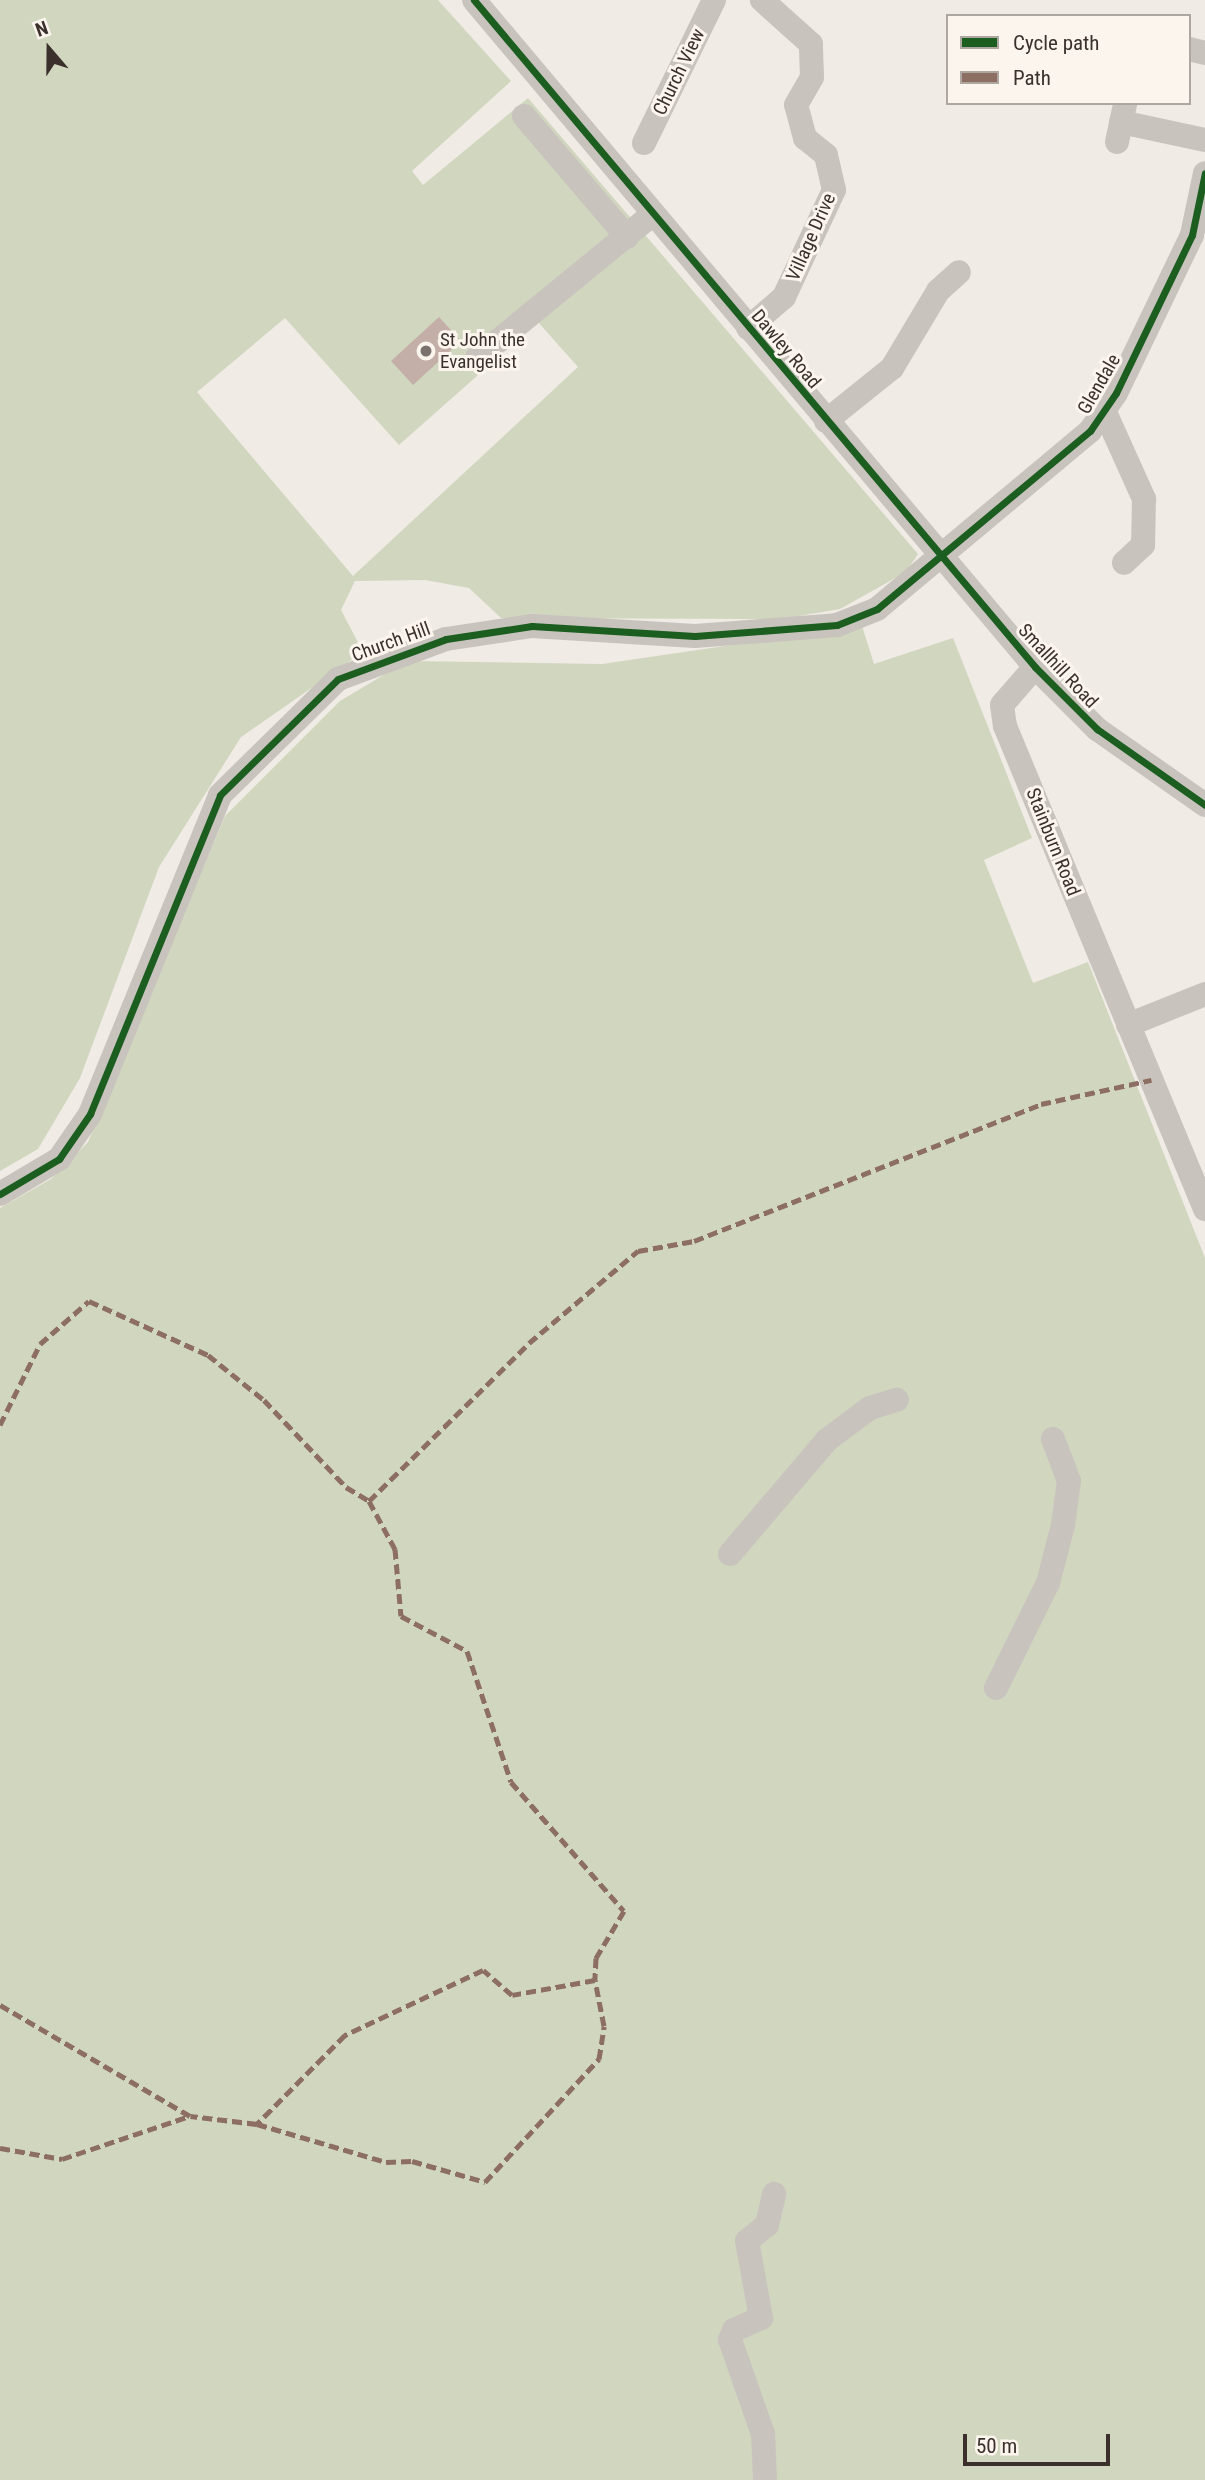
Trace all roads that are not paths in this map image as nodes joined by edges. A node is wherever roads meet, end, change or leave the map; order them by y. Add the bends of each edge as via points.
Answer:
1 (474, 0) edge
2 (713, 0) edge
3 (762, 0) edge
4 (524, 116) dead end
5 (1121, 122) edge
6 (1205, 140) edge
7 (644, 143) dead end
8 (1205, 173) edge
9 (652, 215) junction
10 (627, 237) junction
11 (959, 272) dead end
12 (748, 328) junction
13 (477, 358) dead end
14 (1104, 410) junction
15 (826, 421) junction
16 (940, 556) junction
17 (1124, 563) dead end
18 (1035, 667) junction
19 (1205, 805) edge
20 (1205, 994) edge
21 (1128, 1024) junction
22 (0, 1194) edge
23 (1205, 1209) edge
24 (897, 1400) dead end
25 (1053, 1439) dead end
26 (730, 1554) dead end
27 (996, 1688) dead end
28 (774, 2194) dead end
29 (765, 2479) edge

1 - 9 street, Dawley Road
2 - 7 street, Church View
3 - 12 street, Village Drive via 811,44 812,77 796,105 805,138 826,155 834,190 784,297
4 - 10 street
5 - 6 street
8 - 14 street, Glendale via 1192,235
9 - 10 street
9 - 12 street, Dawley Road
10 - 13 street
11 - 15 street via 938,291 892,368
12 - 15 street, Dawley Road
14 - 16 street, Glendale via 1061,457
14 - 17 street via 1144,499 1143,545
15 - 16 street, Dawley Road
16 - 18 street, Smallhill Road
16 - 22 street, Church Hill via 877,609 837,625 695,636 532,626 446,639 338,679 220,795 90,1114 59,1159
18 - 19 street, Smallhill Road via 1097,729 1167,783
18 - 21 street, Stainburn Road via 1003,705 1005,726
20 - 21 street
21 - 23 street, Stainburn Road
24 - 26 street via 870,1408 827,1440
25 - 27 street via 1069,1481 1063,1525 1048,1583
28 - 29 street via 767,2225 747,2241 761,2318 734,2330 730,2340 763,2434

